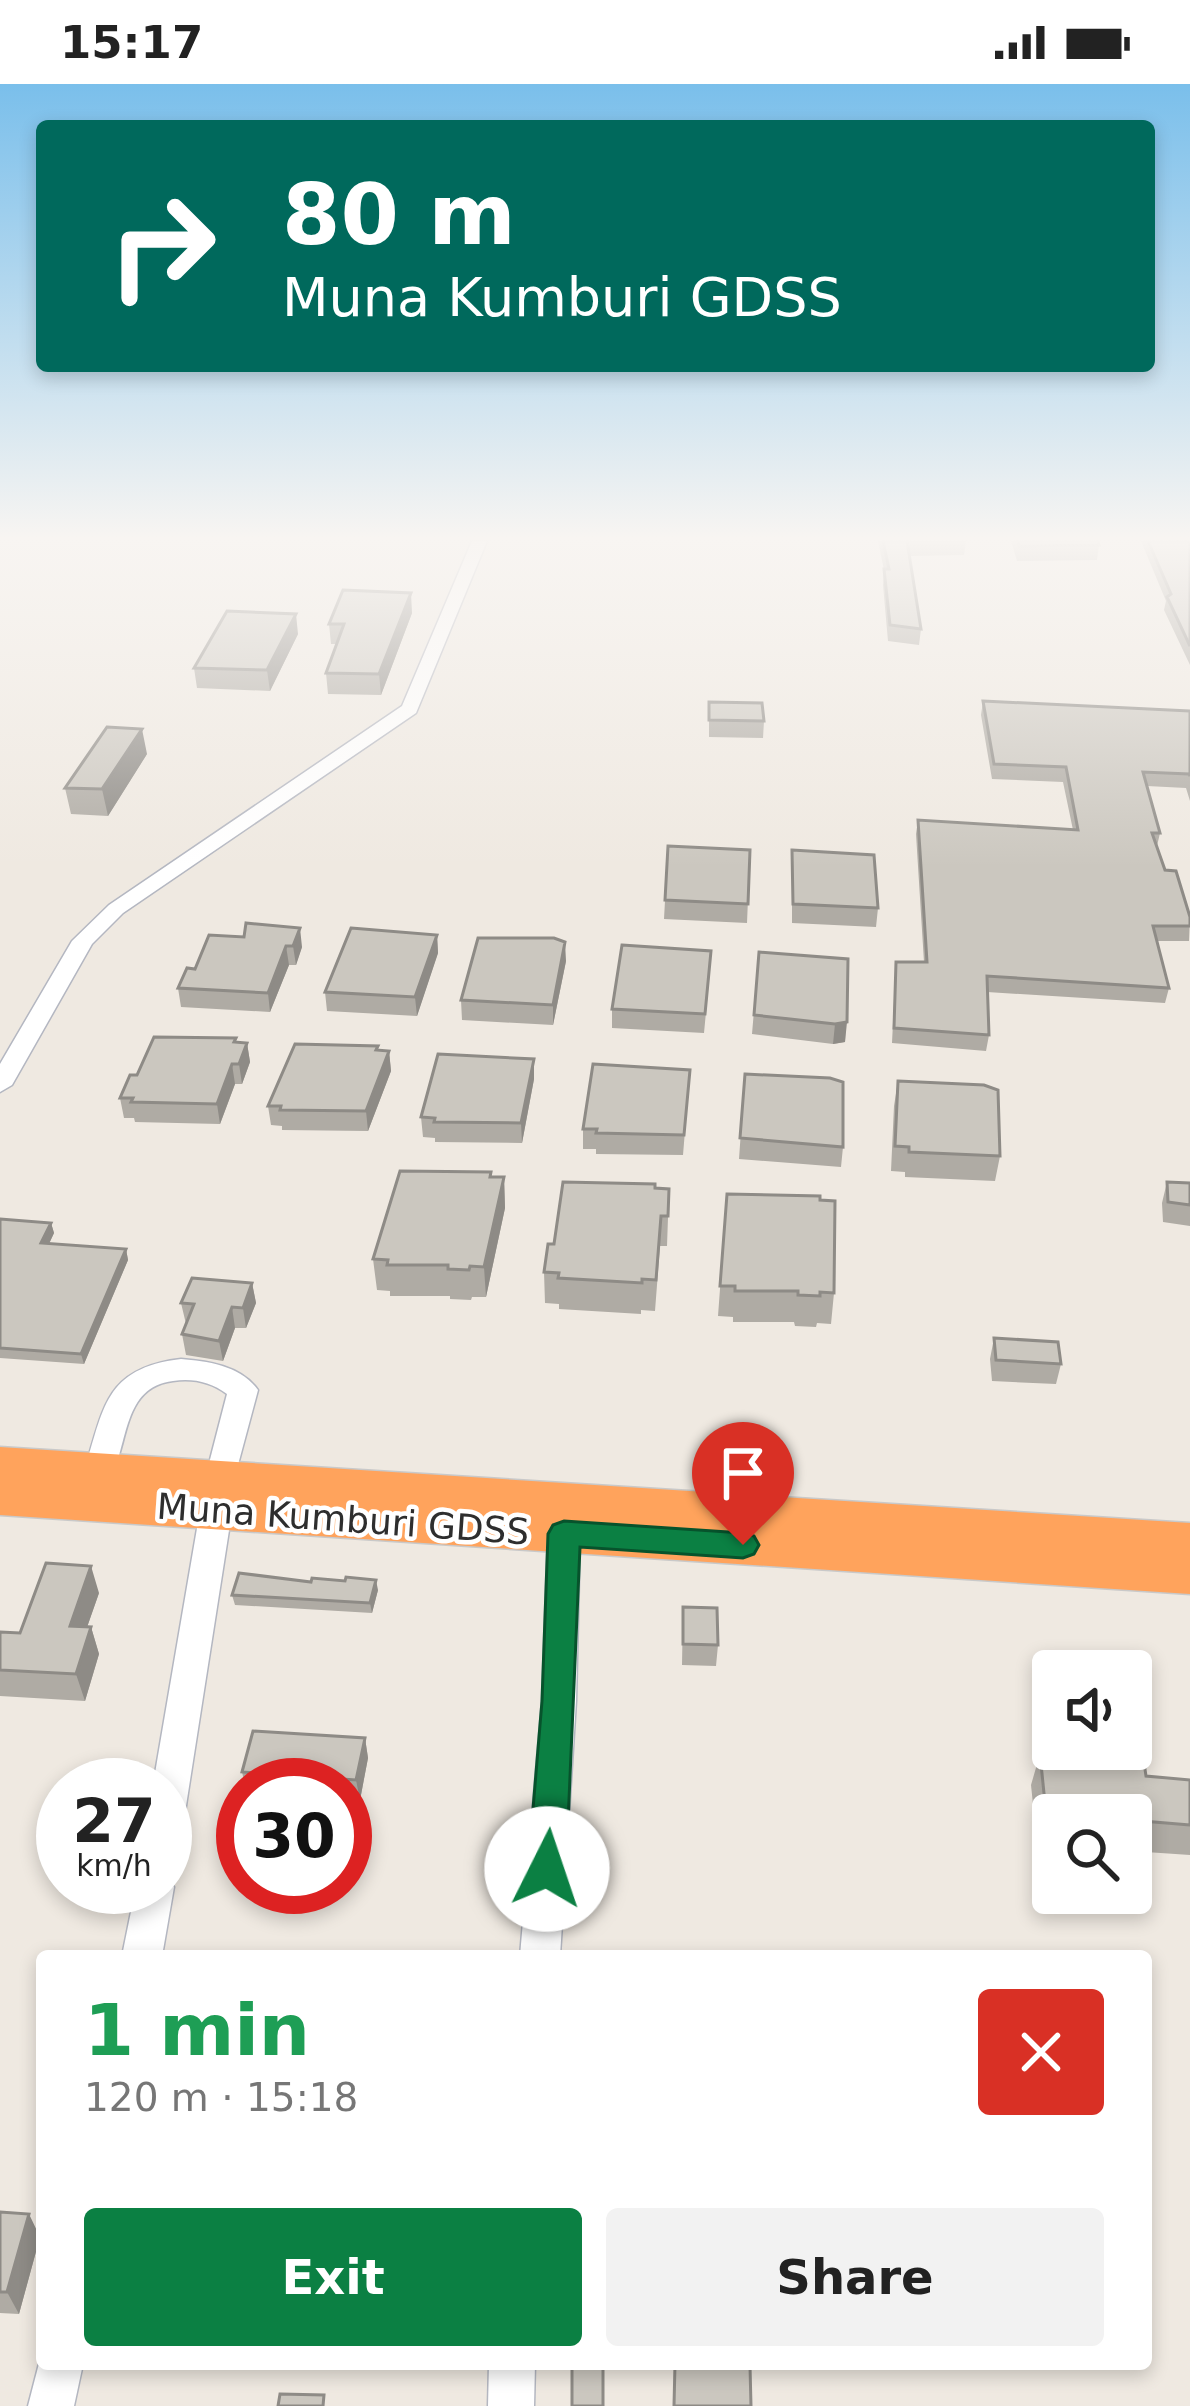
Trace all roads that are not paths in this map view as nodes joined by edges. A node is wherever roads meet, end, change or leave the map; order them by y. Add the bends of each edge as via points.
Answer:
1 (435, 649) edge
2 (0, 1085) edge
3 (0, 1465) edge
4 (99, 1471) junction
5 (218, 1495) junction
6 (0, 1496) edge
7 (564, 1534) junction
8 (1190, 1543) edge
9 (1190, 1574) edge
10 (176, 1758) edge
11 (150, 1914) edge
12 (143, 1950) edge
13 (540, 1950) edge
14 (59, 2370) edge
15 (512, 2370) edge
16 (51, 2406) edge
17 (512, 2406) edge

1 - 2 street via 410,709 116,909 82,941
3 - 4 highway, Muna Kumburi GDSS
4 - 5 highway, Muna Kumburi GDSS
4 - 5 street via 123,1397 142,1378 184,1370 227,1375 243,1390
5 - 6 highway, Muna Kumburi GDSS
5 - 7 highway, Muna Kumburi GDSS
5 - 8 highway, Muna Kumburi GDSS
5 - 10 street
7 - 9 highway, Muna Kumburi GDSS
7 - 13 street
11 - 12 street
14 - 16 street
15 - 17 street

